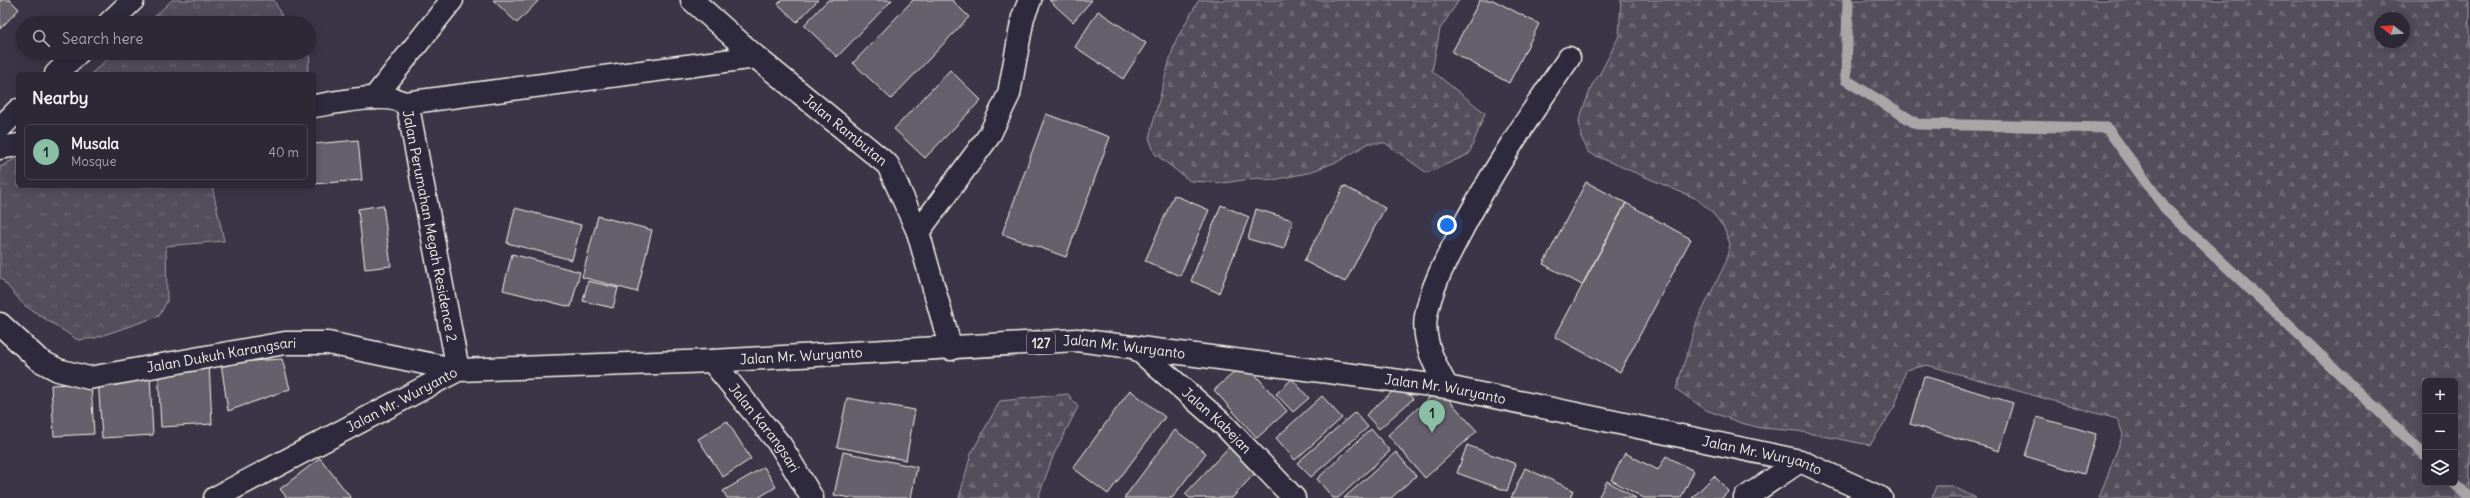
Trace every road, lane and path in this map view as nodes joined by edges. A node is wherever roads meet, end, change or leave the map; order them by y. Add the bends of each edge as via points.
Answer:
1 (133, 0) edge
2 (452, 0) edge
3 (692, 0) edge
4 (1030, 0) edge
5 (116, 16) edge
6 (756, 57) junction
7 (1569, 58) dead end
8 (71, 60) edge
9 (58, 72) edge
10 (374, 98) junction
11 (405, 103) junction
12 (316, 106) edge
13 (16, 112) edge
14 (0, 128) edge
15 (16, 145) edge
16 (0, 148) edge
17 (918, 232) junction
18 (0, 324) edge
19 (1135, 347) junction
20 (952, 349) junction
21 (712, 361) junction
22 (458, 370) junction
23 (1447, 387) junction
24 (1800, 461) junction
25 (215, 498) edge
26 (812, 498) edge
27 (1294, 498) edge
28 (1745, 498) edge
29 (1881, 498) edge

1 - 5 street
2 - 10 street
3 - 6 street, Jalan Rambutan
4 - 17 street via 1022,17 1009,94 989,136
6 - 11 street
6 - 17 street, Jalan Rambutan via 888,165
7 - 23 street via 1529,115 1474,205 1437,278 1426,317 1427,330 1429,351
8 - 9 street
10 - 11 street, Jalan Perumahan Megah Residence 2 via 399,99
10 - 12 street, Jalan Perumahan Megah Residence 2
11 - 22 street, Jalan Perumahan Megah Residence 2 via 408,107
13 - 14 street
15 - 16 street
17 - 20 street, Jalan Rambutan
18 - 22 street, Jalan Dukuh Karangsari via 39,360 58,370 89,378 285,343 328,343
19 - 20 street, Jalan Mr. Wuryanto / 127 via 1077,340
19 - 23 street, Jalan Mr. Wuryanto / 127
19 - 27 street, Jalan Kabejan via 1225,426
20 - 21 street, Jalan Mr. Wuryanto / 127
21 - 22 street, Jalan Mr. Wuryanto / 127
21 - 26 street, Jalan Karangsari via 781,446
22 - 25 street, Jalan Mr. Wuryanto / 127
23 - 24 street, Jalan Mr. Wuryanto / 127
24 - 28 street
24 - 29 street, Jalan Mr. Wuryanto / 127

